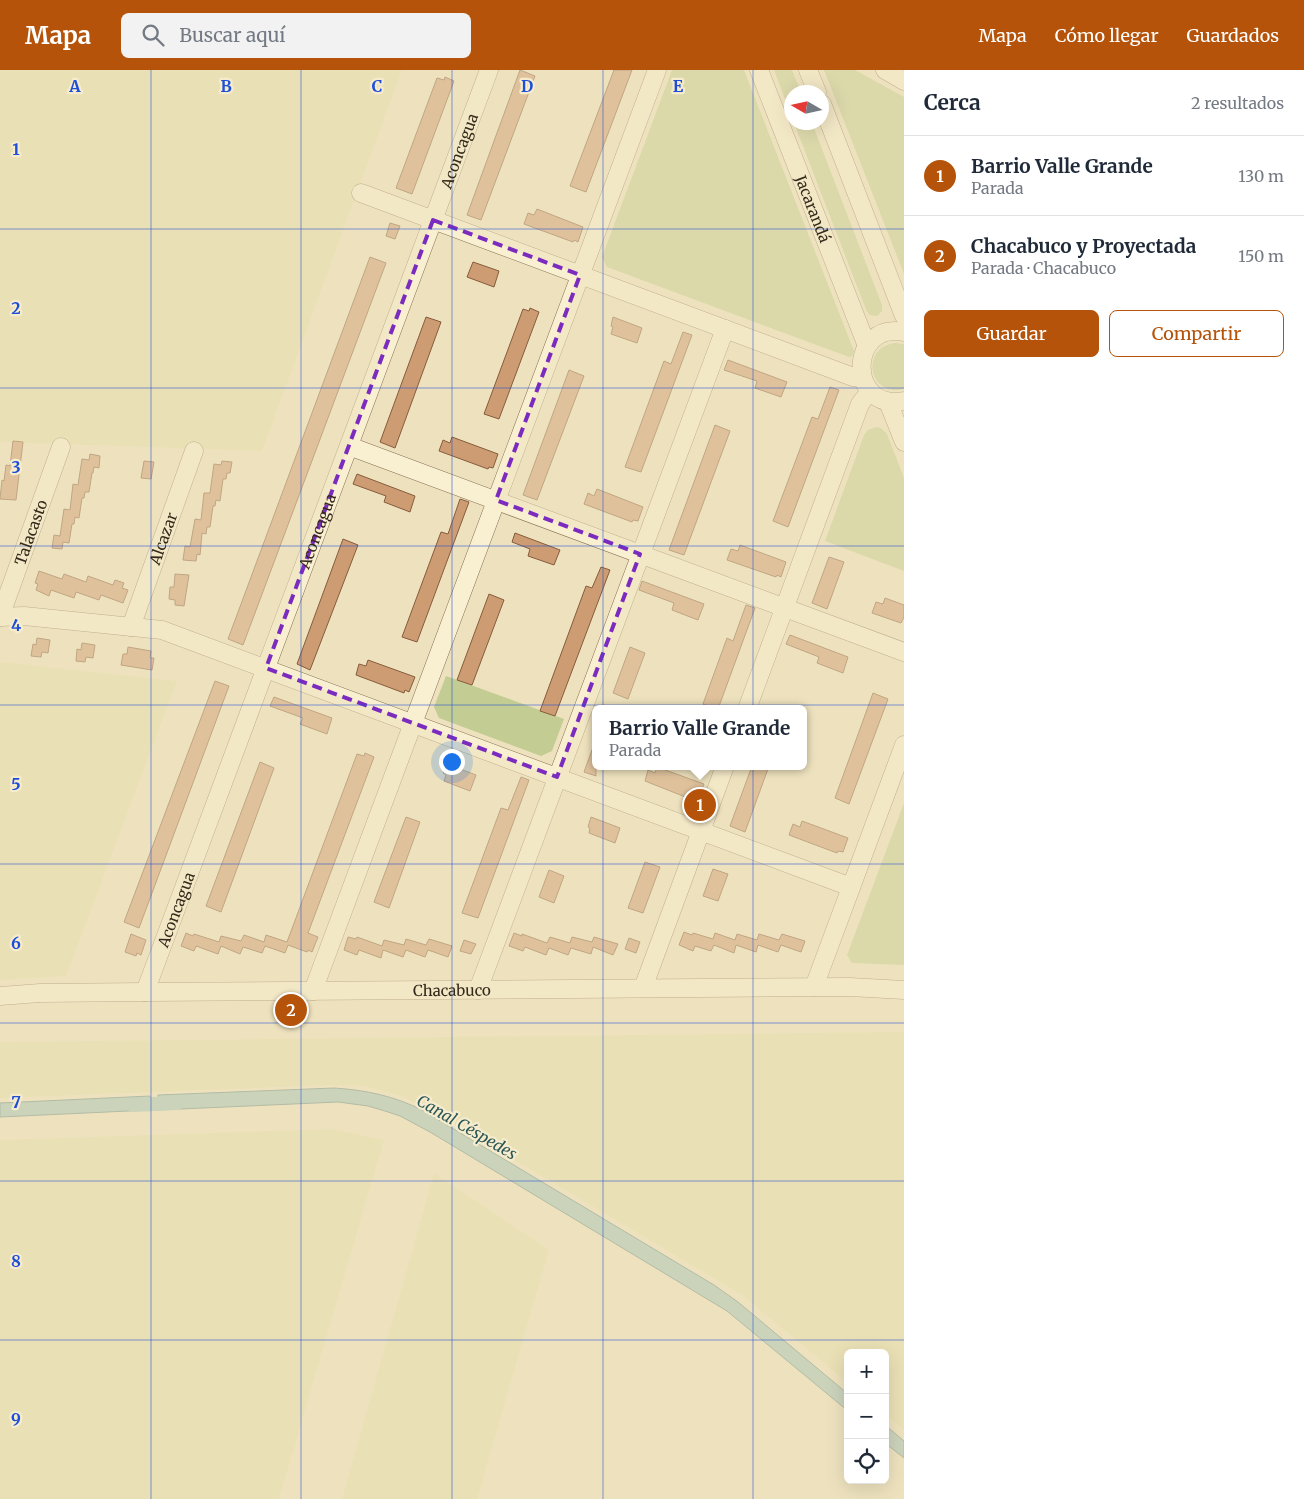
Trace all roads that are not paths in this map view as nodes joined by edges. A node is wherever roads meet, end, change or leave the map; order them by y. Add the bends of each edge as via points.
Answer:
1 (490, 70) edge
2 (657, 70) edge
3 (760, 70) edge
4 (808, 70) edge
5 (885, 70) edge
6 (904, 81) edge
7 (814, 85) edge
8 (829, 122) edge
9 (361, 193) dead end
10 (433, 220) junction
11 (580, 275) junction
12 (904, 316) edge
13 (724, 329) junction
14 (904, 332) edge
15 (867, 346) junction
16 (866, 384) junction
17 (896, 402) edge
18 (904, 442) edge
19 (349, 446) junction
20 (61, 447) dead end
21 (194, 451) dead end
22 (496, 500) junction
23 (640, 554) junction
24 (784, 608) junction
25 (0, 617) edge
26 (131, 627) junction
27 (904, 652) edge
28 (266, 668) junction
29 (748, 705) edge
30 (413, 723) junction
31 (904, 745) edge
32 (724, 770) edge
33 (557, 777) junction
34 (701, 831) junction
35 (851, 887) junction
36 (814, 987) junction
37 (643, 988) junction
38 (478, 990) junction
39 (904, 990) edge
40 (313, 991) junction
41 (145, 992) junction
42 (0, 996) edge

1 - 10 street, Aconcagua
2 - 11 street
3 - 15 street, Jacarandá
4 - 7 street
5 - 6 street
8 - 12 street
9 - 10 street
10 - 11 street
10 - 19 street, Aconcagua
11 - 13 street
11 - 22 street
13 - 16 street
13 - 23 street
14 - 15 street via 882,333
15 - 16 street via 861,361
16 - 17 street via 875,396
16 - 24 street
17 - 18 street
19 - 22 street
19 - 28 street, Aconcagua
20 - 25 street, Talacasto
21 - 26 street, Alcazar
22 - 23 street
22 - 30 street
23 - 24 street
23 - 33 street
24 - 27 street
24 - 29 street
25 - 26 street via 24,616
26 - 28 street via 162,630
28 - 30 street
28 - 41 street, Aconcagua
30 - 33 street
30 - 40 street
31 - 35 street
32 - 34 street
33 - 34 street
33 - 38 street
34 - 35 street
34 - 37 street
35 - 36 street
36 - 37 street, Chacabuco
36 - 39 street, Chacabuco
37 - 38 street, Chacabuco
38 - 40 street, Chacabuco
40 - 41 street, Chacabuco
41 - 42 street, Chacabuco

